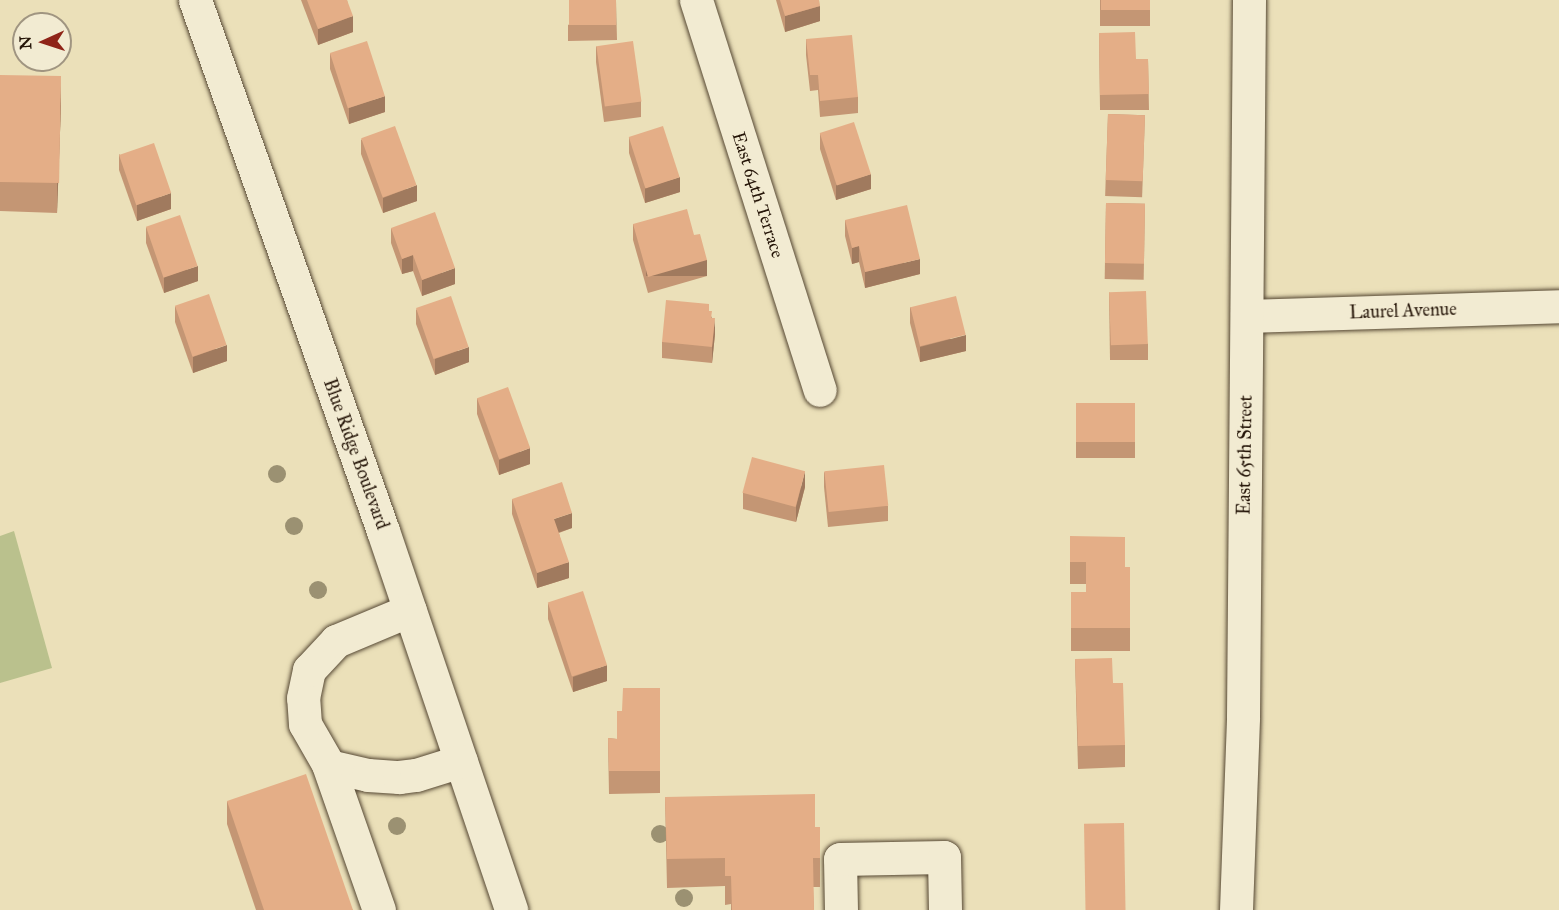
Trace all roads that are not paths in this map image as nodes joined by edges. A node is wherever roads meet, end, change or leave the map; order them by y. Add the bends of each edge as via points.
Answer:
1 (195, 0) edge
2 (696, 0) edge
3 (1249, 0) edge
4 (1559, 306) edge
5 (1246, 316) junction
6 (820, 390) dead end
7 (410, 610) junction
8 (461, 761) junction
9 (329, 766) junction
10 (379, 910) edge
11 (512, 910) edge
12 (841, 910) edge
13 (945, 910) edge
14 (1236, 910) edge

1 - 7 street, Blue Ridge Boulevard
2 - 6 street, East 64th Terrace
3 - 5 street, East 65th Street
4 - 5 street, Laurel Avenue
5 - 14 street, East 65th Street via 1243,717
7 - 8 street, Blue Ridge Boulevard
7 - 9 street via 336,641 309,670 303,698 305,724
8 - 9 street via 399,777
8 - 11 street, Blue Ridge Boulevard
9 - 10 street
12 - 13 street via 840,859 944,857

